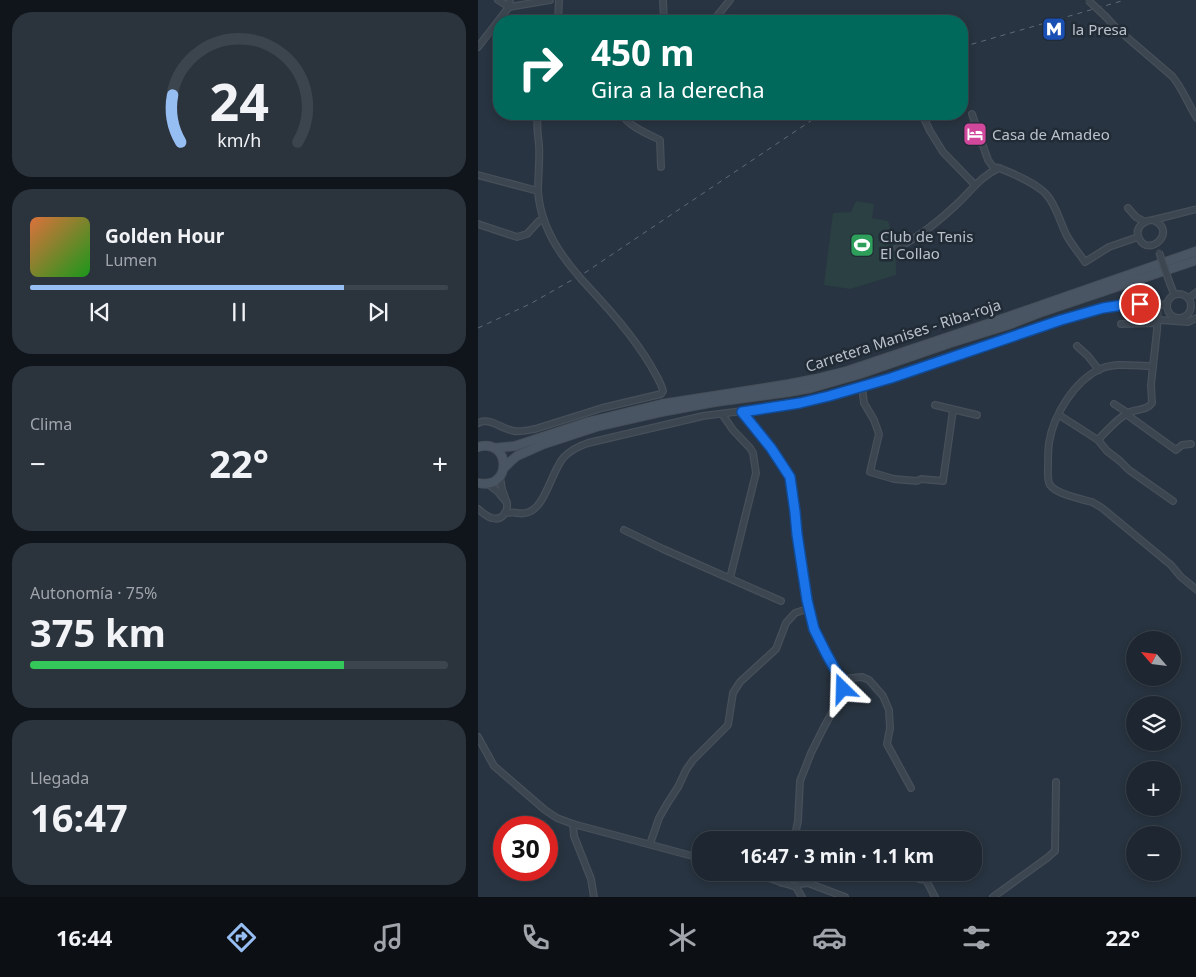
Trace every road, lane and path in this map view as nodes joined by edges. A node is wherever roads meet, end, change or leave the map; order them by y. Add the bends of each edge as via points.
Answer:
1 (498, 0) edge
2 (510, 0) edge
3 (550, 0) edge
4 (559, 0) edge
5 (663, 0) edge
6 (730, 0) edge
7 (1088, 0) edge
8 (509, 7) junction
9 (503, 15) edge
10 (558, 15) edge
11 (664, 15) edge
12 (717, 15) edge
13 (493, 28) edge
14 (478, 47) edge
15 (972, 114) dead end
16 (1196, 118) edge
17 (536, 120) edge
18 (627, 120) edge
19 (925, 120) edge
20 (661, 168) dead end
21 (999, 168) junction
22 (478, 175) edge
23 (975, 185) junction
24 (538, 191) junction
25 (1128, 208) dead end
26 (1196, 209) edge
27 (544, 220) junction
28 (1153, 220) junction
29 (1145, 222) junction
30 (478, 224) edge
31 (1138, 237) junction
32 (1156, 244) junction
33 (897, 248) dead end
34 (1196, 251) edge
35 (1196, 260) edge
36 (1196, 292) edge
37 (1174, 294) junction
38 (1189, 298) junction
39 (1166, 304) junction
40 (1158, 305) junction
41 (1196, 318) edge
42 (1157, 323) junction
43 (1121, 324) dead end
44 (1077, 346) dead end
45 (1153, 366) junction
46 (1099, 370) junction
47 (862, 387) junction
48 (1114, 404) dead end
49 (936, 405) dead end
50 (954, 410) junction
51 (742, 412) junction
52 (1127, 413) junction
53 (722, 414) junction
54 (1058, 415) junction
55 (977, 416) dead end
56 (478, 423) edge
57 (1098, 440) junction
58 (479, 444) edge
59 (1191, 444) dead end
60 (495, 448) junction
61 (504, 468) junction
62 (500, 477) junction
63 (478, 483) edge
64 (488, 484) junction
65 (1173, 501) dead end
66 (507, 503) junction
67 (478, 508) edge
68 (506, 514) junction
69 (624, 530) dead end
70 (730, 578) junction
71 (1196, 590) edge
72 (781, 601) dead end
73 (810, 608) junction
74 (843, 679) junction
75 (478, 737) edge
76 (1056, 782) dead end
77 (911, 788) dead end
78 (573, 824) junction
79 (796, 831) edge
80 (650, 844) junction
81 (692, 856) edge
82 (776, 881) edge
83 (927, 881) edge
84 (782, 883) joint
85 (796, 888) junction
86 (594, 897) edge
87 (802, 897) edge
88 (845, 897) edge
89 (935, 897) edge
90 (993, 897) edge

1 - 8 street
2 - 8 street
3 - 8 street
4 - 10 street
5 - 11 street
6 - 12 street
7 - 16 street, bridge via 1172,76
8 - 9 street
13 - 14 street
15 - 21 street via 988,160 993,167
17 - 24 street
18 - 20 street via 660,140
19 - 23 street via 943,152
21 - 23 street
21 - 31 street via 1047,195 1084,262 1109,247
22 - 24 street
23 - 33 street via 934,224
24 - 27 street
25 - 29 street
26 - 28 street
27 - 30 street via 518,237
27 - 56 street, bridge via 563,258 612,312 644,354 662,385 662,394 524,431 514,431 491,421
28 - 29 street
28 - 32 street via 1163,230 1162,238
29 - 31 street via 1138,230
31 - 32 street via 1142,243
32 - 37 street, bridge
34 - 60 main road, Carretera Manises - Riba-roja via 846,371 794,383 662,404 588,422 515,446
35 - 61 main road, Carretera Manises - Riba-roja via 855,376 796,391 715,402 599,426 544,444 510,461
36 - 38 street
37 - 38 street
37 - 39 street
38 - 39 street via 1192,305 1184,317 1171,316
39 - 40 street
40 - 42 street
40 - 47 street via 1103,308
41 - 42 street via 1188,322 1160,320
42 - 43 street
42 - 45 street
44 - 46 street
45 - 46 street via 1117,366
45 - 52 street via 1151,406
46 - 54 street via 1073,390
47 - 50 street via 864,403 880,434 870,472 884,477 943,481
47 - 51 street via 800,403
48 - 52 street
49 - 50 street
50 - 55 street
51 - 53 street
51 - 73 street via 790,477
52 - 57 street
52 - 59 street via 1176,450
53 - 68 street via 598,440 574,449 556,468 537,508 525,514
53 - 70 street via 750,448 756,473
54 - 57 street
54 - 71 street via 1049,442 1050,486 1102,508
57 - 65 street via 1129,470
58 - 60 main road
60 - 61 main road via 501,454
61 - 62 main road
62 - 64 main road
62 - 66 street
63 - 64 main road
64 - 66 street
66 - 68 street
67 - 68 street via 492,518
69 - 70 street
70 - 72 street
73 - 74 street via 814,629
73 - 80 street via 795,613 786,624 776,649 740,682 733,693 728,725 686,770 659,818
74 - 77 street via 862,677 883,696 890,728 887,744
74 - 79 street via 838,702 800,781
75 - 78 street via 494,766 545,810
76 - 90 street via 1055,851
78 - 80 street
78 - 86 street
80 - 81 street
82 - 84 street
83 - 89 street
84 - 85 street
85 - 87 street
85 - 88 street via 800,884 808,884

